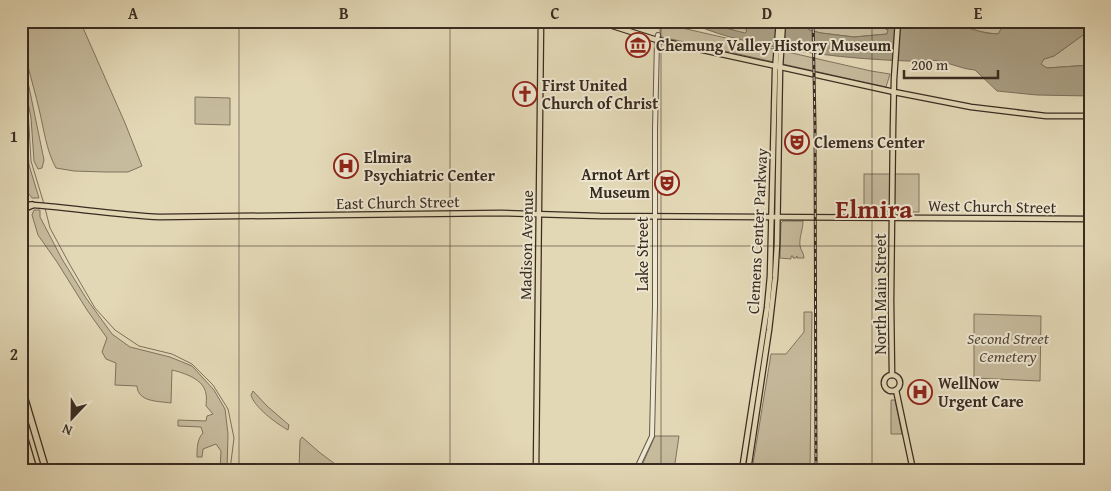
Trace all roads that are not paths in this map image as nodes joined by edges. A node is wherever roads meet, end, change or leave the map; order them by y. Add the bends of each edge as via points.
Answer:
1 (541, 21) edge
2 (597, 21) edge
3 (779, 21) edge
4 (783, 21) edge
5 (898, 21) edge
6 (657, 37) junction
7 (778, 58) junction
8 (778, 67) junction
9 (894, 92) junction
10 (1090, 116) edge
11 (21, 204) edge
12 (32, 205) junction
13 (21, 210) edge
14 (538, 214) junction
15 (654, 216) junction
16 (775, 216) junction
17 (892, 217) junction
18 (1090, 219) edge
19 (892, 375) junction
20 (21, 386) edge
21 (896, 390) junction
22 (21, 426) edge
23 (34, 470) edge
24 (46, 470) edge
25 (536, 470) edge
26 (636, 470) edge
27 (742, 470) edge
28 (748, 470) edge
29 (913, 470) edge

1 - 14 main road, Madison Avenue
2 - 6 main road
3 - 7 main road, Clemens Center Parkway
4 - 7 main road, Clemens Center Parkway
5 - 9 main road, North Main Street
6 - 8 main road
6 - 15 street, Lake Street
7 - 8 main road, Clemens Center Parkway
8 - 9 main road
8 - 16 main road, Clemens Center Parkway
9 - 10 main road via 971,107 1046,116
9 - 17 main road, North Main Street
11 - 12 main road, East Church Street
12 - 13 highway
12 - 14 main road, East Church Street via 141,217
14 - 15 main road, East Church Street
14 - 25 main road, Madison Avenue
15 - 16 main road, East Church Street
15 - 26 street, Lake Street via 652,436
16 - 17 main road, West Church Street
16 - 27 main road, Clemens Center Parkway via 767,308
16 - 28 main road, Clemens Center Parkway via 774,295
17 - 18 main road, West Church Street
17 - 19 main road, North Main Street
19 - 21 main road via 900,382
19 - 21 main road via 884,382 885,386
20 - 24 highway
21 - 29 main road
22 - 23 highway

